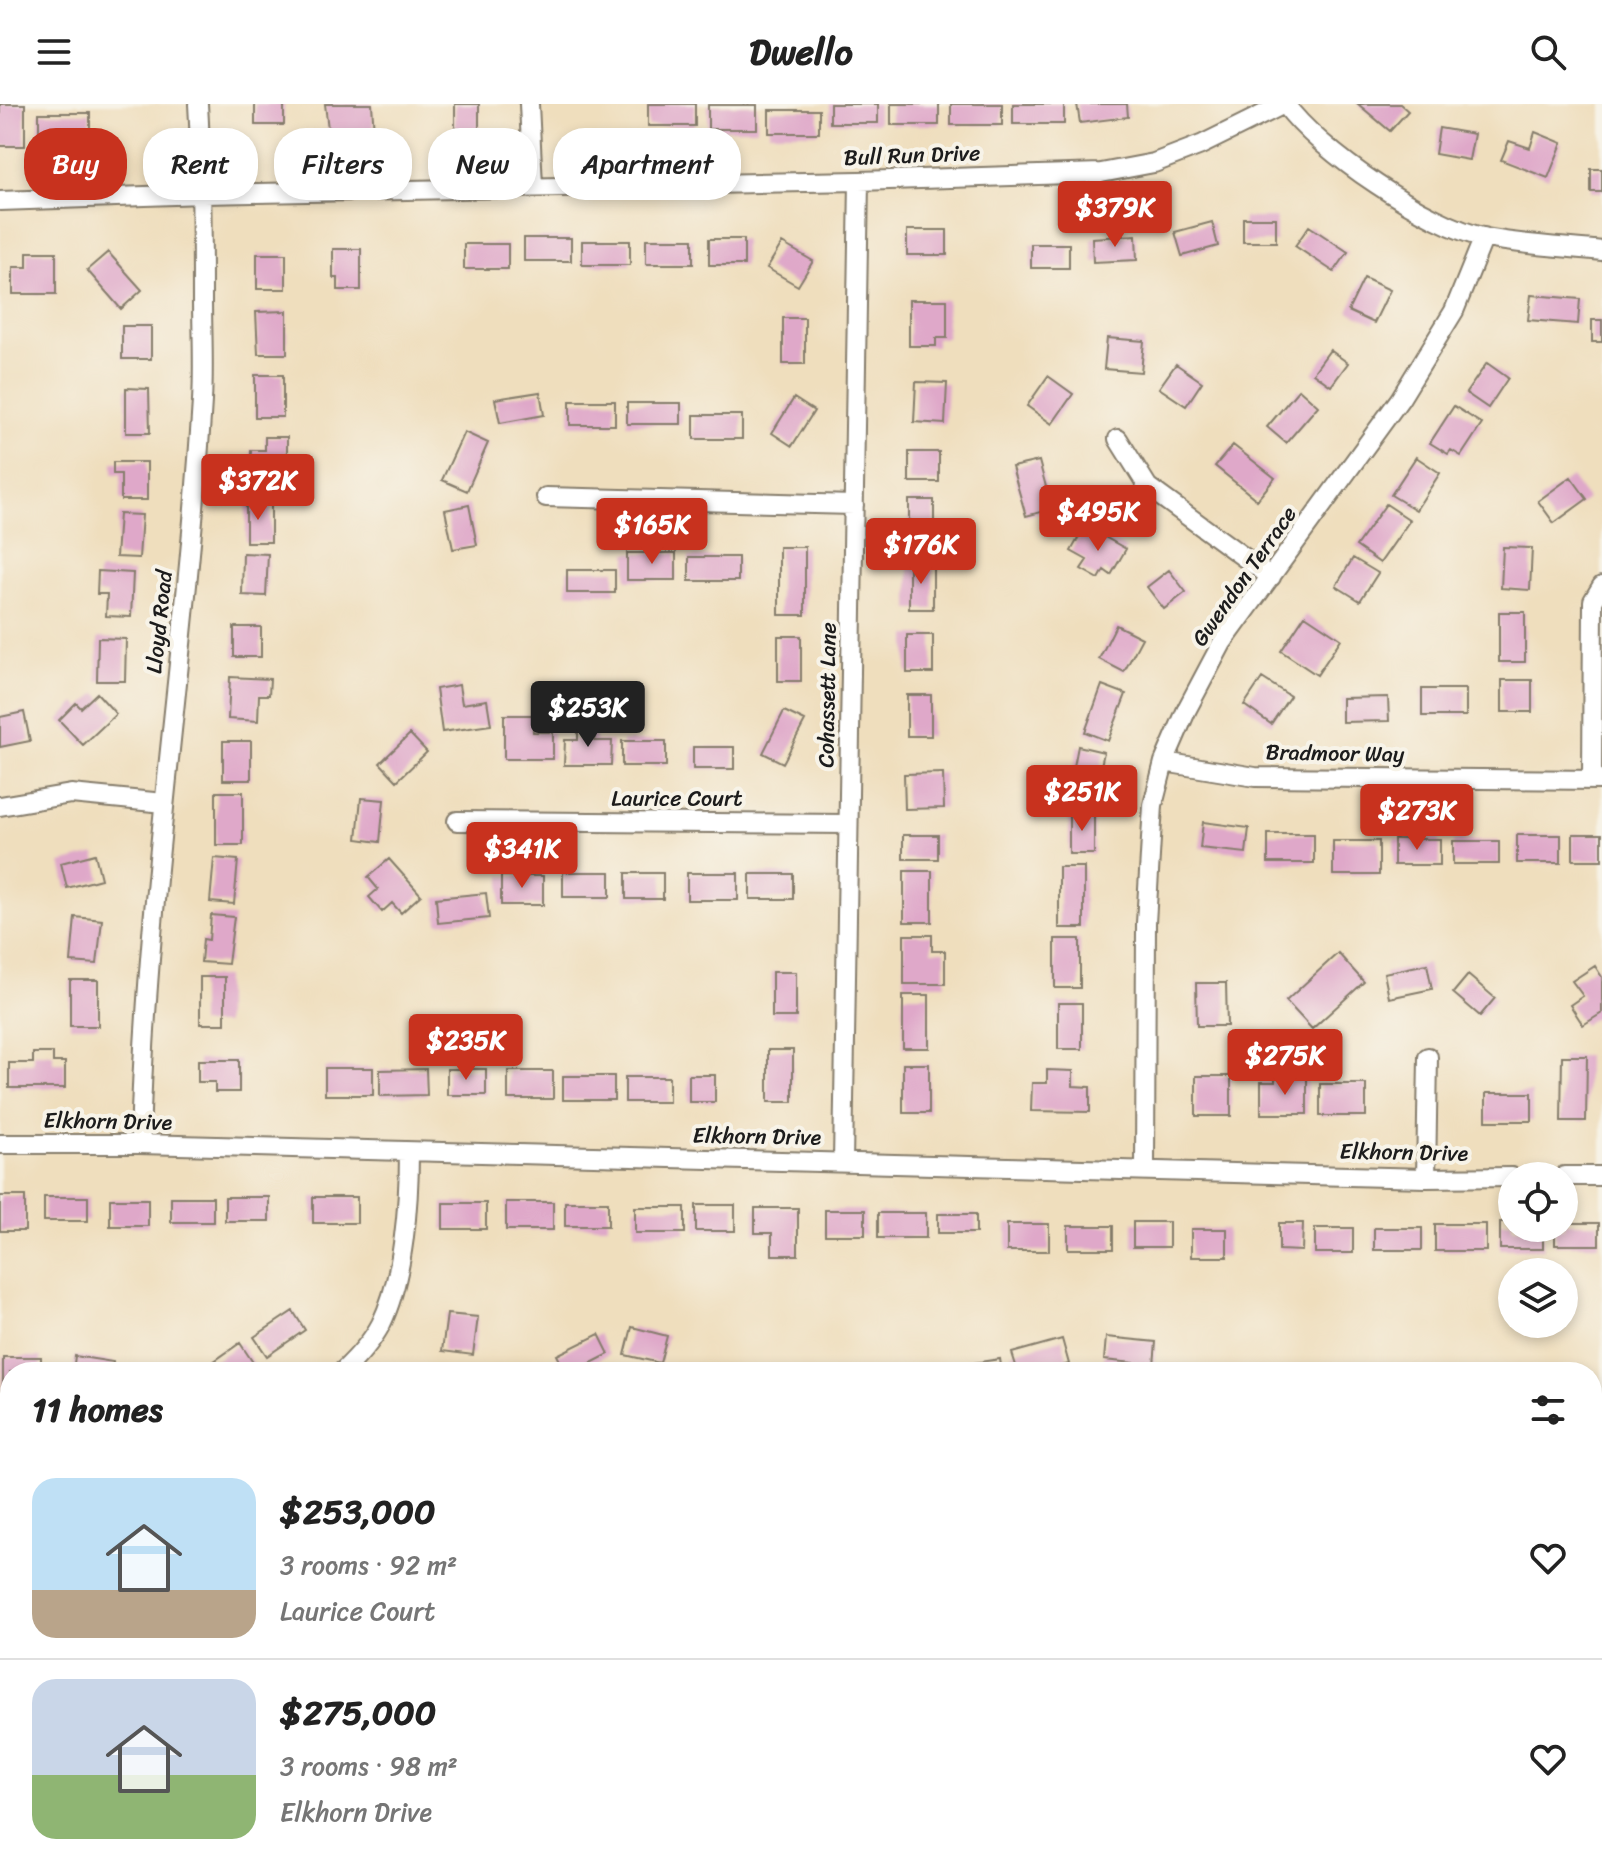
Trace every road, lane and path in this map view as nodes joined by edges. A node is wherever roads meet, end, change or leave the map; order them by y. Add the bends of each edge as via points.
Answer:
1 (198, 104) edge
2 (529, 104) edge
3 (1285, 104) edge
4 (199, 128) edge
5 (530, 128) edge
6 (859, 181) junction
7 (537, 186) edge
8 (428, 189) edge
9 (258, 193) edge
10 (143, 196) edge
11 (203, 200) edge
12 (0, 201) edge
13 (1484, 237) junction
14 (1602, 251) edge
15 (1118, 439) dead end
16 (546, 497) dead end
17 (854, 505) junction
18 (1271, 577) junction
19 (1602, 586) edge
20 (1164, 762) junction
21 (1597, 780) edge
22 (164, 803) junction
23 (0, 806) edge
24 (457, 821) dead end
25 (848, 824) junction
26 (1428, 1057) dead end
27 (0, 1144) edge
28 (140, 1144) junction
29 (409, 1152) junction
30 (843, 1162) junction
31 (1145, 1170) junction
32 (1578, 1176) edge
33 (1602, 1176) edge
34 (1498, 1177) edge
35 (1426, 1178) junction
36 (352, 1362) edge

1 - 4 street, Lloyd Road
2 - 5 street
3 - 6 street, Bull Run Drive via 1201,145 1128,169
3 - 13 street via 1336,155 1416,210
6 - 7 street, Bull Run Drive
6 - 17 street, Cohassett Lane
8 - 9 street, Bull Run Drive
10 - 12 street, Bull Run Drive
11 - 22 street, Lloyd Road via 203,397
13 - 14 street
13 - 18 street, Gwendon Terrace via 1454,311 1400,399
15 - 18 street via 1148,487
16 - 17 street
17 - 25 street, Cohassett Lane
18 - 20 street, Gwendon Terrace via 1222,643
19 - 21 street via 1593,601
20 - 21 street, Bradmoor Way via 1255,777
20 - 31 street, Gwendon Terrace via 1153,805 1146,923
22 - 23 street via 71,794
22 - 28 street, Lloyd Road
24 - 25 street, Laurice Court
25 - 30 street, Cohassett Lane
26 - 35 street
27 - 28 street, Elkhorn Drive
28 - 29 street, Elkhorn Drive
29 - 30 street, Elkhorn Drive
29 - 36 street via 409,1199 390,1300 381,1324
30 - 31 street, Elkhorn Drive
31 - 35 street, Elkhorn Drive
32 - 33 street
34 - 35 street, Elkhorn Drive

